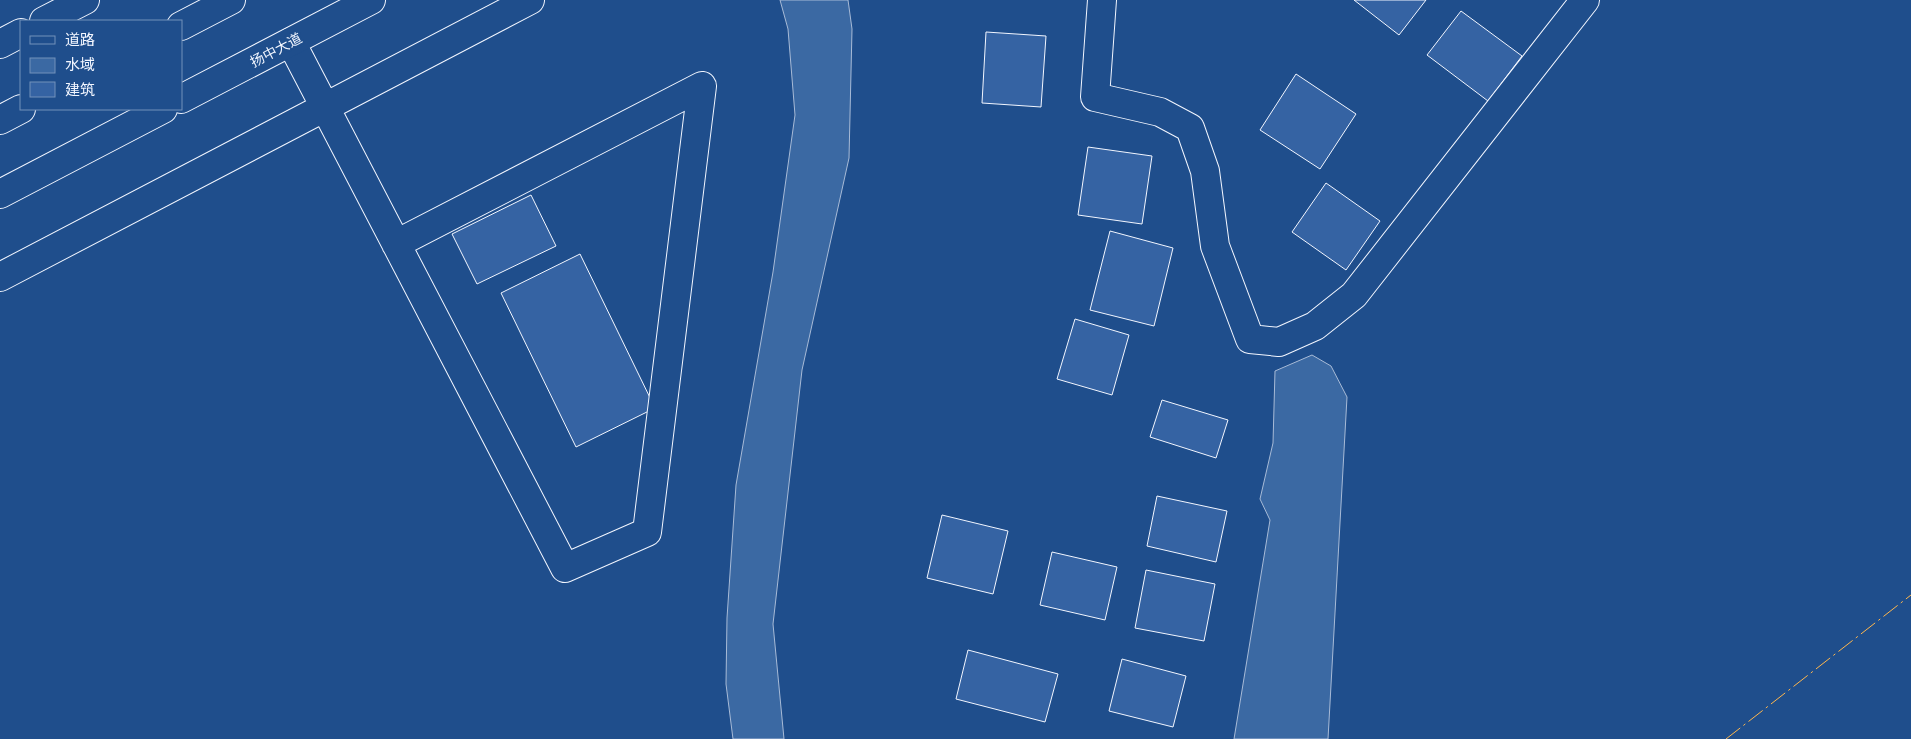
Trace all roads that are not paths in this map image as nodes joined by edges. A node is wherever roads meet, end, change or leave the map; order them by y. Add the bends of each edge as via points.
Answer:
1 (85, 0) edge
2 (231, 0) edge
3 (371, 0) edge
4 (530, 0) edge
5 (1102, 0) edge
6 (1586, 0) edge
7 (46, 20) edge
8 (182, 25) edge
9 (20, 34) edge
10 (291, 42) junction
11 (0, 44) edge
12 (182, 98) edge
13 (326, 107) junction
14 (20, 110) edge
15 (161, 110) edge
16 (0, 120) edge
17 (0, 194) edge
18 (396, 244) junction
19 (0, 278) edge

1 - 7 street
2 - 8 street
3 - 10 street, 扬中大道
4 - 13 street
5 - 6 street via 1095,97 1160,112 1190,128 1206,171 1216,246 1250,339 1280,342 1315,326 1354,295
9 - 11 street
10 - 12 street, 扬中大道
10 - 13 street
13 - 18 street
13 - 19 street
14 - 16 street
15 - 17 street
18 - 18 street via 702,86 647,532 565,568

